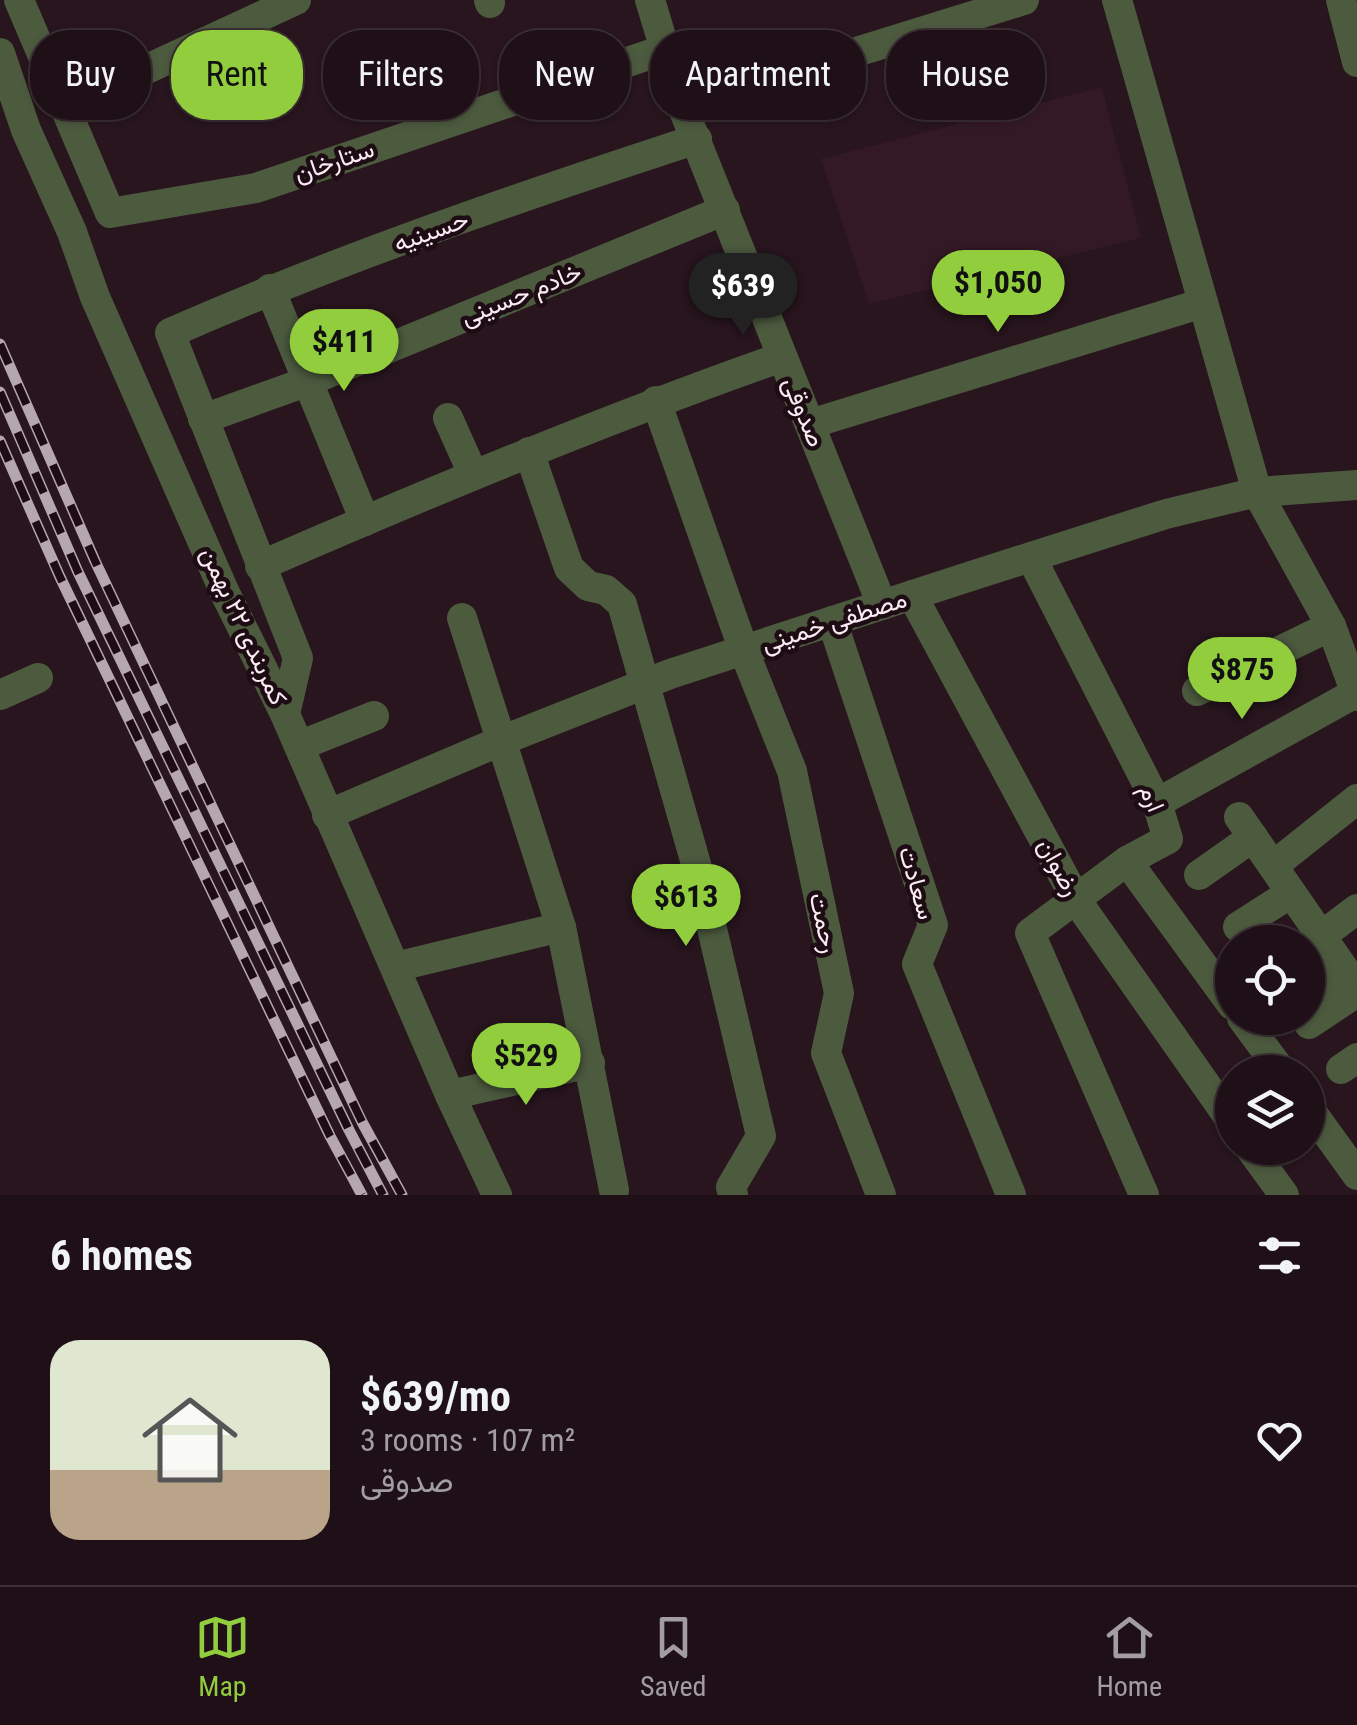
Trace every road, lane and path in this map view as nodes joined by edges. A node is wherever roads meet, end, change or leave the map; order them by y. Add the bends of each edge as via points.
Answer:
1 (20, 0) edge
2 (296, 0) edge
3 (650, 0) edge
4 (1024, 0) edge
5 (1117, 0) edge
6 (1341, 0) edge
7 (33, 30) edge
8 (660, 30) edge
9 (866, 49) edge
10 (0, 53) edge
11 (650, 55) edge
12 (1357, 62) edge
13 (151, 67) edge
14 (71, 120) edge
15 (688, 120) edge
16 (697, 140) junction
17 (725, 210) junction
18 (270, 289) junction
19 (1203, 303) junction
20 (782, 357) junction
21 (306, 382) junction
22 (656, 401) junction
23 (448, 418) dead end
24 (203, 419) junction
25 (810, 424) junction
26 (529, 452) junction
27 (473, 474) junction
28 (1357, 486) edge
29 (1258, 492) junction
30 (365, 520) junction
31 (1031, 557) junction
32 (260, 566) junction
33 (912, 596) junction
34 (882, 605) junction
35 (462, 618) dead end
36 (832, 622) junction
37 (1331, 626) junction
38 (744, 651) junction
39 (38, 678) dead end
40 (645, 685) junction
41 (1197, 691) dead end
42 (1356, 694) edge
43 (0, 695) edge
44 (285, 714) junction
45 (374, 716) dead end
46 (503, 740) junction
47 (299, 746) junction
48 (1357, 799) edge
49 (1156, 803) junction
50 (327, 815) junction
51 (1127, 861) junction
52 (1273, 866) junction
53 (1198, 875) dead end
54 (1292, 893) junction
55 (1077, 901) junction
56 (1357, 909) edge
57 (1241, 925) edge
58 (1306, 925) edge
59 (562, 928) junction
60 (1325, 934) edge
61 (1325, 954) edge
62 (394, 967) junction
63 (1215, 982) edge
64 (1352, 983) edge
65 (1325, 989) edge
66 (1325, 1009) edge
67 (590, 1063) junction
68 (450, 1095) junction
69 (1215, 1098) edge
70 (1325, 1131) edge
71 (1262, 1165) edge
72 (1357, 1175) edge
73 (614, 1190) dead end
74 (498, 1195) edge
75 (733, 1195) edge
76 (881, 1195) edge
77 (1011, 1195) edge
78 (1144, 1195) edge
79 (1284, 1195) edge

1 - 7 street
2 - 13 street
3 - 8 street, صدوقی
4 - 9 street
5 - 19 street
6 - 12 street
10 - 44 street, کمربندی ۲۲ بهمن via 95,298
11 - 14 street, ستارخان via 256,188 110,213
15 - 16 street, صدوقی
16 - 17 street, صدوقی
16 - 18 street, حسینیه
17 - 20 street, صدوقی
17 - 21 street, خادم حسینی
18 - 21 street
18 - 24 street, حسینیه via 170,332
19 - 25 street
19 - 29 street
20 - 22 street
20 - 25 street, صدوقی
21 - 24 street, خادم حسینی
21 - 30 street
22 - 26 street
22 - 38 street, رحمت
23 - 27 street
24 - 32 street
25 - 34 street, صدوقی
26 - 27 street
26 - 40 street via 569,568 622,604
27 - 30 street
28 - 29 street, مصطفی خمینی
29 - 31 street, مصطفی خمینی
29 - 37 street
30 - 32 street
31 - 33 street, مصطفی خمینی
31 - 49 street, ارم
32 - 44 street via 298,658
33 - 34 street, مصطفی خمینی
33 - 55 street, رضوان
34 - 36 street, مصطفی خمینی
35 - 46 street
36 - 38 street, مصطفی خمینی
36 - 77 street, سعادت via 933,925 917,964
37 - 41 street
37 - 42 street
38 - 40 street, مصطفی خمینی
38 - 76 street, رحمت via 792,772 839,994 826,1053
39 - 43 street
40 - 46 street, مصطفی خمینی
40 - 75 street via 700,878 761,1136
42 - 49 street
44 - 47 street, کمربندی ۲۲ بهمن
45 - 47 street
46 - 50 street, مصطفی خمینی
46 - 59 street
47 - 50 street, کمربندی ۲۲ بهمن
48 - 52 street
49 - 51 street, ارم via 1168,839
50 - 62 street, کمربندی ۲۲ بهمن
51 - 55 street
51 - 63 street
52 - 53 street via 1246,827
52 - 54 street
54 - 57 street
54 - 58 street
55 - 69 street, رضوان
55 - 78 street via 1030,933
56 - 60 street
59 - 62 street
59 - 67 street
61 - 64 street
62 - 68 street, کمربندی ۲۲ بهمن
64 - 65 street
64 - 66 street
67 - 68 street
67 - 73 street
68 - 74 street, کمربندی ۲۲ بهمن
70 - 72 street
71 - 79 street

